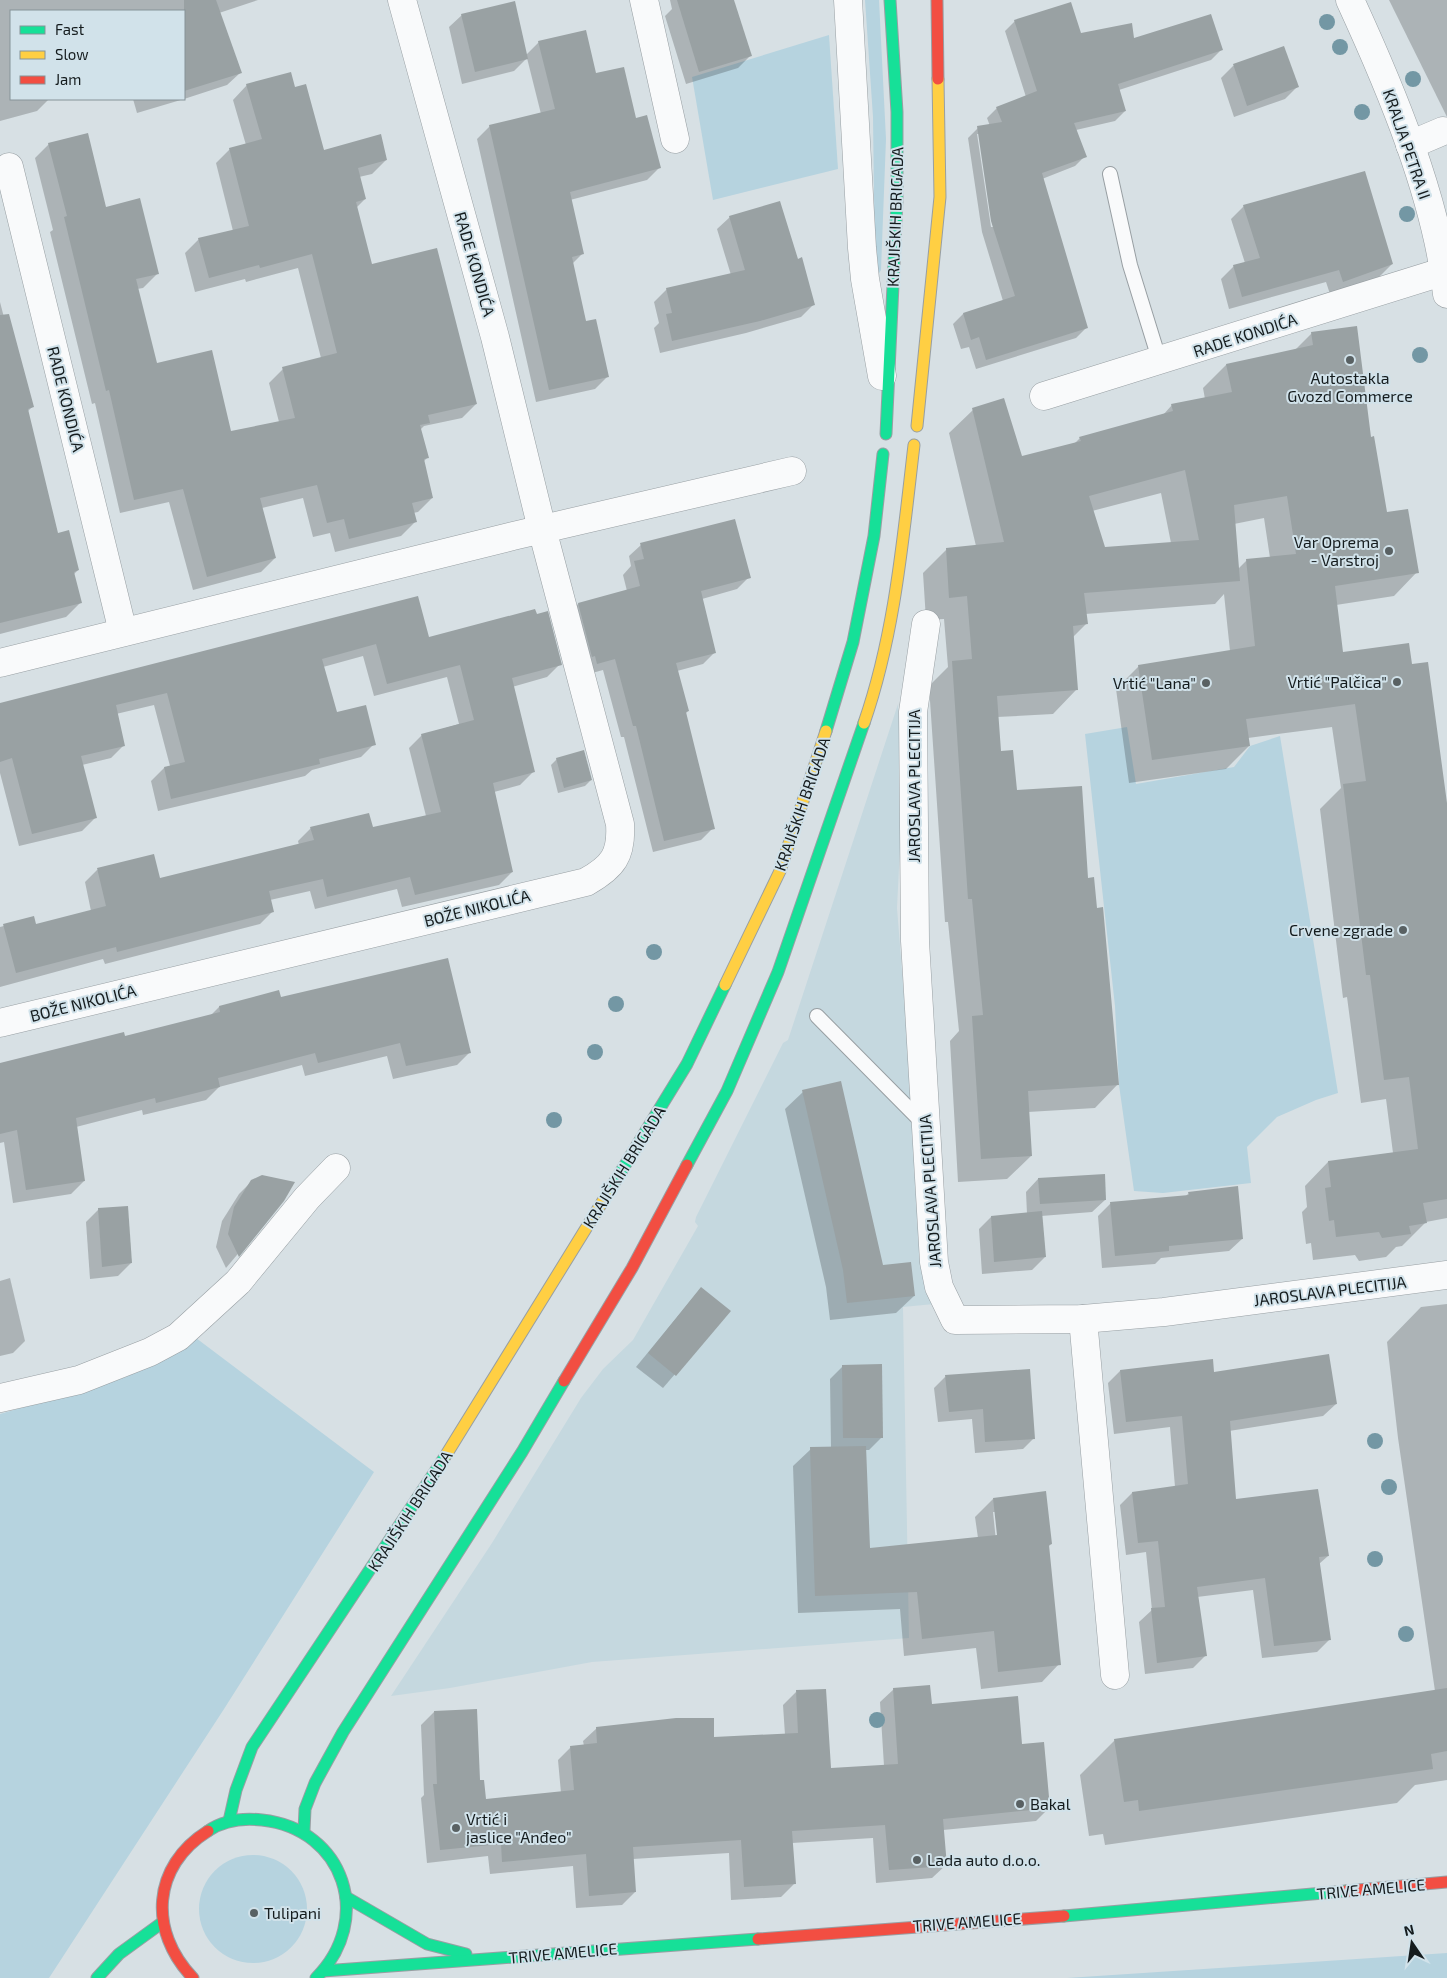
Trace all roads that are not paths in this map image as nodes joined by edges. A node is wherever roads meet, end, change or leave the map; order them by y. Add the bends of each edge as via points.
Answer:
1 (402, 0) edge
2 (644, 0) edge
3 (848, 0) edge
4 (890, 0) edge
5 (937, 0) edge
6 (1350, 0) edge
7 (1445, 131) edge
8 (675, 139) dead end
9 (1410, 145) junction
10 (9, 167) dead end
11 (1110, 174) dead end
12 (1446, 283) edge
13 (1160, 362) junction
14 (1044, 396) dead end
15 (887, 406) junction
16 (917, 426) dead end
17 (886, 434) dead end
18 (914, 445) dead end
19 (884, 454) dead end
20 (792, 471) dead end
21 (542, 529) junction
22 (926, 624) dead end
23 (123, 632) junction
24 (0, 663) edge
25 (817, 1016) dead end
26 (0, 1023) edge
27 (924, 1125) junction
28 (336, 1168) dead end
29 (1447, 1275) edge
30 (1083, 1319) junction
31 (0, 1398) edge
32 (1114, 1676) dead end
33 (229, 1821) junction
34 (304, 1831) junction
35 (1447, 1882) edge
36 (346, 1897) junction
37 (163, 1922) junction
38 (487, 1960) junction
39 (319, 1974) edge
40 (98, 1978) edge
41 (193, 1978) edge

1 - 21 street, RADE KONDIĆA via 495,337
2 - 8 street
3 - 15 street via 865,279
4 - 15 main road, KRAJIŠKIH BRIGADA via 898,112
5 - 16 main road via 940,196
6 - 9 street, KRALJA PETRA II
7 - 9 street
9 - 12 street, KRALJA PETRA II
10 - 23 street, RADE KONDIĆA
11 - 13 lane via 1130,265
12 - 13 street, RADE KONDIĆA
13 - 14 street, RADE KONDIĆA
15 - 17 main road, KRAJIŠKIH BRIGADA
18 - 34 main road, KRAJIŠKIH BRIGADA via 886,644 872,700 778,972 727,1091 628,1276 522,1452 342,1732 305,1809
19 - 33 main road, KRAJIŠKIH BRIGADA via 874,536 853,642 780,871 687,1064 462,1432 252,1747 236,1790
20 - 21 street
21 - 23 street
21 - 26 street, BOŽE NIKOLIĆA via 620,824 618,853 600,874 586,882
22 - 27 street, JAROSLAVA PLECITIJA via 913,721 915,941
23 - 24 street
25 - 27 lane
27 - 30 street, JAROSLAVA PLECITIJA via 938,1288 955,1320
28 - 31 street via 238,1282 178,1337 150,1352 79,1380
29 - 30 street, JAROSLAVA PLECITIJA via 1164,1312
30 - 32 street
33 - 34 main road via 255,1817 280,1821
33 - 37 main road via 205,1832 185,1849 170,1870 163,1896
34 - 36 main road via 326,1851 341,1876
35 - 38 main road, TRIVE AMELICE via 1168,1908
36 - 38 main road, TRIVE AMELICE via 427,1944
36 - 39 main road via 344,1934 332,1961
37 - 40 main road via 132,1942
37 - 41 main road via 169,1947
38 - 39 main road, TRIVE AMELICE

